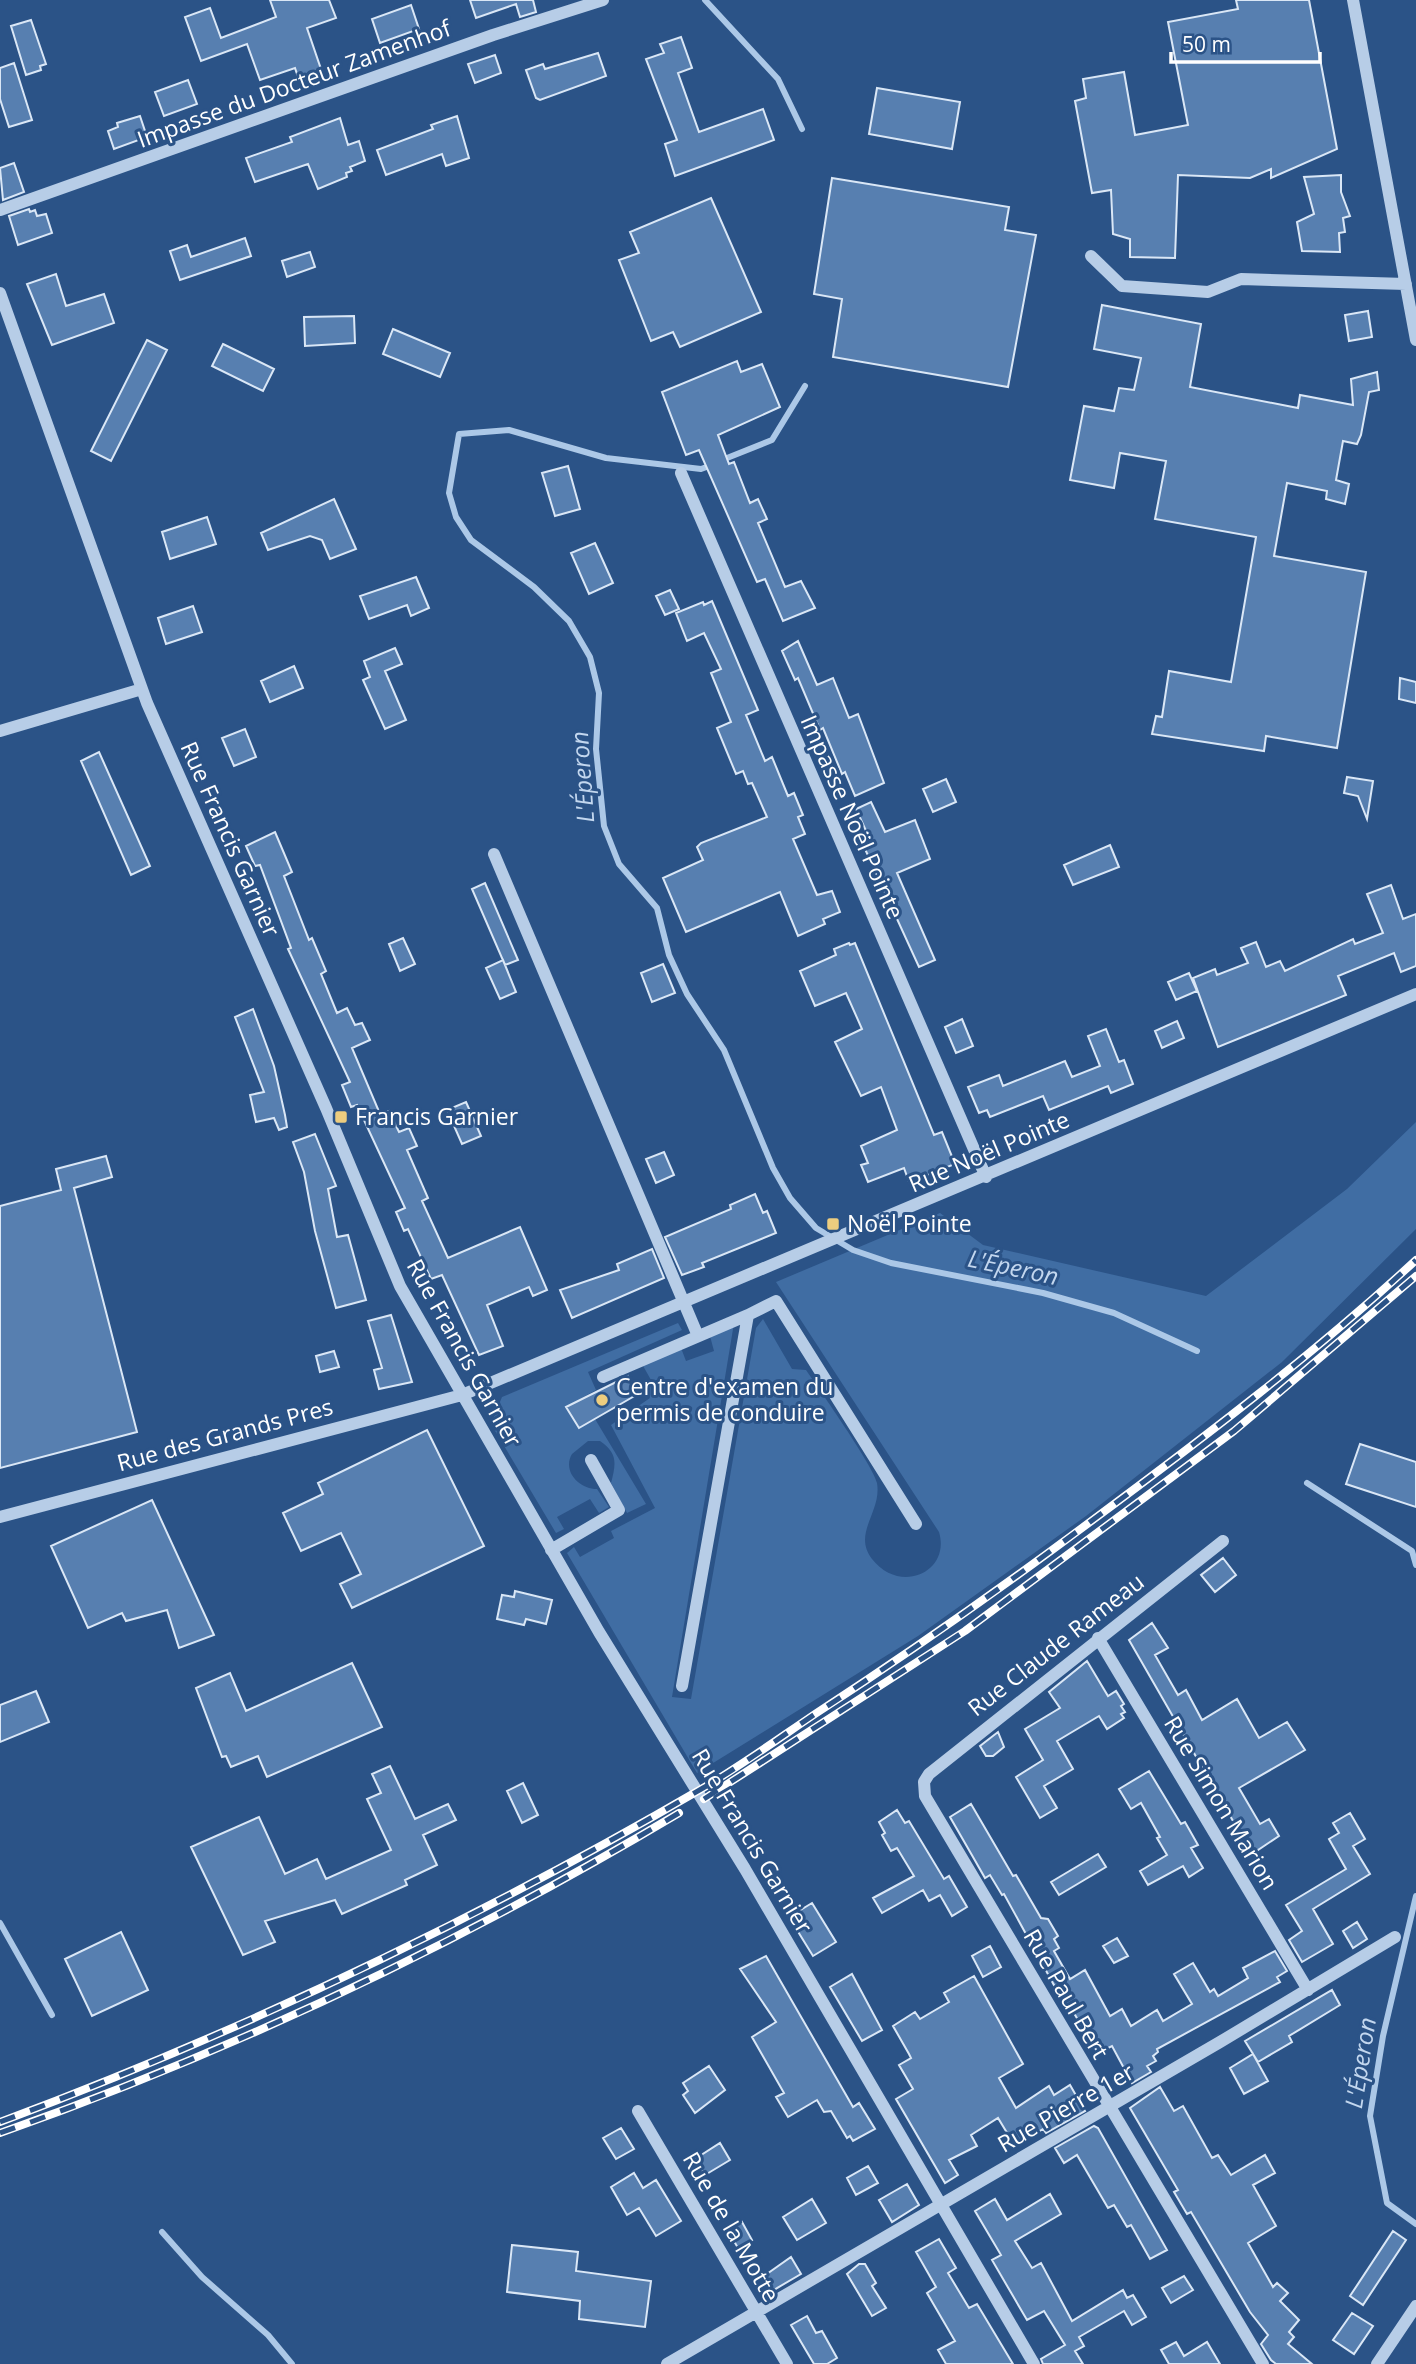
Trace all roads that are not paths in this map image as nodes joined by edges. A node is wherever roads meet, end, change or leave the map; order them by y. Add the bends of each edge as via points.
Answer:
1 (603, 0) edge
2 (1353, 0) edge
3 (0, 210) edge
4 (1091, 256) dead end
5 (1406, 284) junction
6 (0, 293) edge
7 (1416, 340) edge
8 (681, 473) dead end
9 (142, 689) junction
10 (0, 731) edge
11 (494, 854) dead end
12 (1416, 993) edge
13 (986, 1177) junction
14 (685, 1303) junction
15 (748, 1315) junction
16 (698, 1336) junction
17 (603, 1377) dead end
18 (462, 1395) junction
19 (591, 1460) dead end
20 (0, 1517) edge
21 (916, 1524) dead end
22 (1223, 1541) dead end
23 (551, 1549) junction
24 (1098, 1638) junction
25 (682, 1686) dead end
26 (923, 1787) joint
27 (1395, 1937) dead end
28 (1308, 1990) junction
29 (1108, 2108) junction
30 (638, 2111) dead end
31 (941, 2206) junction
32 (1416, 2306) edge
33 (757, 2314) junction
34 (667, 2364) edge
35 (787, 2364) edge
36 (1034, 2364) edge
37 (1263, 2364) edge
38 (1377, 2364) edge

1 - 3 street, Impasse du Docteur Zamenhof via 493,34
2 - 5 street
4 - 5 street via 1122,286 1208,292 1241,279
5 - 7 street
6 - 9 street, Rue Francis Garnier
8 - 13 street, Impasse Noël Pointe
9 - 10 street
9 - 18 street, Rue Francis Garnier via 400,1286
11 - 14 street
12 - 13 street, Rue Noël Pointe
13 - 14 street, Rue Noël Pointe
14 - 16 street
14 - 18 street, Rue Noël Pointe
15 - 16 street
15 - 21 street via 776,1301
15 - 25 street
16 - 17 street
18 - 20 street, Rue des Grands Pres
18 - 23 street, Rue Francis Garnier
19 - 23 street via 619,1510
22 - 24 street, Rue Claude Rameau
23 - 31 street, Rue Francis Garnier
24 - 26 street, Rue Claude Rameau via 929,1774
24 - 28 street, Rue Simon Marion
26 - 29 street, Rue Paul Bert
27 - 28 street, Rue Pierre 1er
28 - 29 street, Rue Pierre 1er
29 - 31 street, Rue Pierre 1er
29 - 37 street, Rue Paul Bert
30 - 33 street, Rue de la Motte
31 - 33 street, Rue Pierre 1er
31 - 36 street, Rue Francis Garnier
32 - 38 street
33 - 34 street, Rue Pierre 1er
33 - 35 street, Rue de la Motte

